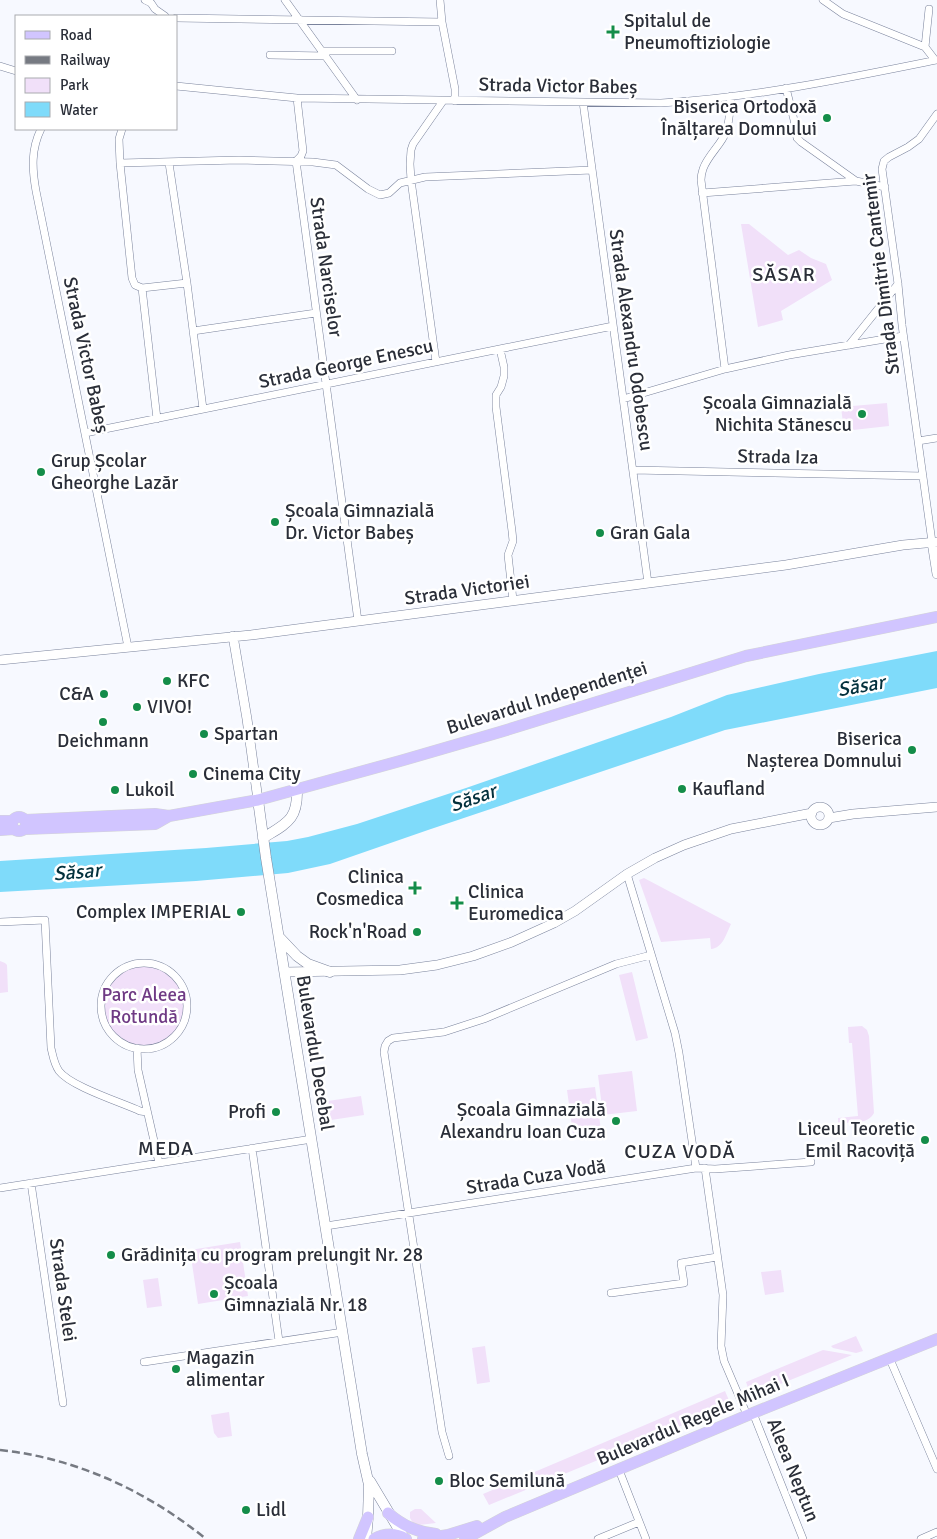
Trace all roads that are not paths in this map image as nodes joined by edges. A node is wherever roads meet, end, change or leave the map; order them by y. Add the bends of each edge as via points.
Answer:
1 (285, 0) edge
2 (440, 0) edge
3 (823, 0) edge
4 (149, 1) edge
5 (929, 9) dead end
6 (163, 15) edge
7 (178, 18) edge
8 (299, 19) junction
9 (442, 22) junction
10 (925, 47) junction
11 (392, 51) dead end
12 (325, 53) junction
13 (270, 55) dead end
14 (936, 60) edge
15 (0, 66) edge
16 (15, 71) edge
17 (178, 86) edge
18 (786, 88) junction
19 (731, 96) junction
20 (297, 98) junction
21 (357, 100) junction
22 (443, 101) junction
23 (455, 101) junction
24 (583, 102) junction
25 (937, 114) edge
26 (41, 130) edge
27 (122, 130) edge
28 (296, 161) junction
29 (120, 163) junction
30 (169, 163) junction
31 (592, 170) junction
32 (411, 180) junction
33 (856, 181) junction
34 (884, 187) junction
35 (702, 193) junction
36 (187, 283) junction
37 (898, 284) junction
38 (142, 288) junction
39 (316, 313) junction
40 (613, 326) junction
41 (193, 331) junction
42 (903, 336) junction
43 (850, 345) junction
44 (500, 349) junction
45 (436, 362) junction
46 (725, 369) junction
47 (326, 384) junction
48 (623, 399) junction
49 (203, 410) junction
50 (157, 419) junction
51 (85, 434) junction
52 (937, 438) edge
53 (918, 441) junction
54 (633, 470) junction
55 (922, 476) junction
56 (934, 542) edge
57 (937, 574) edge
58 (648, 583) junction
59 (513, 600) junction
60 (937, 617) edge
61 (358, 621) junction
62 (233, 636) junction
63 (128, 647) junction
64 (0, 660) edge
65 (297, 789) junction
66 (258, 800) junction
67 (937, 807) edge
68 (828, 814) junction
69 (812, 816) junction
70 (0, 821) edge
71 (19, 825) junction
72 (0, 830) edge
73 (263, 838) junction
74 (627, 874) junction
75 (0, 922) edge
76 (279, 938) junction
77 (651, 955) junction
78 (285, 972) junction
79 (330, 972) junction
80 (138, 1048) junction
81 (147, 1112) junction
82 (312, 1139) junction
83 (252, 1148) junction
84 (811, 1162) dead end
85 (159, 1163) junction
86 (696, 1168) junction
87 (704, 1168) junction
88 (31, 1183) junction
89 (0, 1188) edge
90 (409, 1213) junction
91 (326, 1226) junction
92 (717, 1257) junction
93 (611, 1293) dead end
94 (343, 1332) junction
95 (937, 1339) edge
96 (280, 1342) junction
97 (889, 1358) junction
98 (144, 1362) dead end
99 (64, 1403) dead end
100 (750, 1414) junction
101 (449, 1456) dead end
102 (937, 1469) edge
103 (619, 1470) junction
104 (366, 1474) junction
105 (388, 1514) junction
106 (368, 1518) junction
107 (640, 1522) junction
108 (937, 1532) edge
109 (467, 1534) edge
110 (448, 1535) junction
111 (358, 1539) edge
112 (366, 1539) edge
113 (374, 1539) edge
114 (405, 1539) edge
115 (423, 1539) edge
116 (598, 1539) edge
117 (646, 1539) edge
118 (803, 1539) edge
119 (921, 1539) edge

1 - 8 street
2 - 9 street
3 - 10 street via 843,14
4 - 6 street
5 - 10 street
7 - 8 street
8 - 9 street
8 - 12 street
9 - 23 street
10 - 14 street
11 - 12 street
12 - 13 street
12 - 21 street
14 - 18 street, Strada Victor Babeș
15 - 16 street
17 - 20 street, Strada Victor Babeș
18 - 19 street, Strada Victor Babeș
18 - 33 street via 797,138
19 - 24 street, Strada Victor Babeș via 661,103
19 - 35 street via 726,132 703,169 700,180
20 - 21 street, Strada Victor Babeș
20 - 28 street, Strada Narciselor via 303,150
21 - 22 street, Strada Victor Babeș
22 - 23 street, Strada Victor Babeș
22 - 32 street via 410,150
23 - 24 street, Strada Victor Babeș
24 - 31 street, Strada Alexandru Odobescu
25 - 34 street, Strada Dimitrie Cantemir via 919,139 884,161
26 - 51 street, Strada Victor Babeș via 34,151 33,173
27 - 29 street
28 - 30 street
28 - 32 street via 336,166 380,195
28 - 39 street, Strada Narciselor
29 - 30 street
29 - 38 street via 132,278 135,285
30 - 36 street
31 - 32 street
31 - 40 street, Strada Alexandru Odobescu
32 - 45 street
33 - 34 street
33 - 35 street
34 - 37 street, Strada Dimitrie Cantemir
35 - 46 street
36 - 38 street
36 - 41 street
37 - 42 street, Strada Dimitrie Cantemir
37 - 43 street
38 - 50 street
39 - 41 street
39 - 47 street, Strada Narciselor
40 - 44 street, Strada George Enescu
40 - 48 street, Strada Alexandru Odobescu
41 - 49 street
42 - 43 street
42 - 53 street, Strada Dimitrie Cantemir
43 - 46 street
44 - 45 street, Strada George Enescu
44 - 59 street via 504,376 496,395 496,407 512,531 508,555
45 - 47 street, Strada George Enescu
46 - 48 street
47 - 49 street, Strada George Enescu
47 - 61 street, Strada Narciselor
48 - 54 street, Strada Alexandru Odobescu
49 - 50 street, Strada George Enescu
50 - 51 street, Strada George Enescu
51 - 63 street, Strada Victor Babeș
52 - 53 street
53 - 55 street, Strada Dimitrie Cantemir
54 - 55 street, Strada Iza
54 - 58 street, Strada Alexandru Odobescu
55 - 56 street, Strada Dimitrie Cantemir
56 - 57 street, Strada Dimitrie Cantemir
56 - 58 street, Strada Victoriei
58 - 59 street, Strada Victoriei
59 - 61 street, Strada Victoriei
60 - 65 main road, Bulevardul Independenței via 738,658 500,732
61 - 62 street, Strada Victoriei
62 - 63 street, Strada Victoriei
62 - 66 street, Bulevardul Decebal
63 - 64 street, Strada Victoriei
65 - 66 main road, Bulevardul Independenței
65 - 73 main road via 298,802 290,820
66 - 71 main road, Bulevardul Independenței via 169,816 155,824
66 - 73 main road, Bulevardul Decebal
67 - 68 street
68 - 69 street via 820,808
68 - 69 street via 827,822 822,825 816,824
69 - 74 street via 747,826 700,839
70 - 71 main road, Bulevardul Independenței
71 - 72 main road, Bulevardul Independenței
73 - 76 main road, Bulevardul Decebal
74 - 77 street
74 - 79 street via 554,923 491,950 414,969
75 - 81 street via 44,920 51,1048 60,1072 76,1084
76 - 78 main road, Bulevardul Decebal
76 - 79 main road via 308,964
77 - 86 street via 679,1052
77 - 90 street via 616,964 444,1032 388,1041 384,1052
78 - 79 street
78 - 82 main road, Bulevardul Decebal
80 - 80 street via 152,1048 166,1042 181,1028 187,1001 179,981 170,971 143,963 117,973 104,990 101,1004 109,1030 125,1044
80 - 81 street via 138,1070
81 - 85 street
82 - 83 street
82 - 91 main road, Bulevardul Decebal
83 - 85 street
83 - 96 street
84 - 87 street, Strada Cuza Vodă
85 - 88 street
86 - 87 street, Strada Cuza Vodă
86 - 90 street, Strada Cuza Vodă
87 - 92 street, Aleea Neptun
88 - 89 street
88 - 99 street, Strada Stelei
90 - 91 street, Strada Cuza Vodă
90 - 101 street via 442,1432
91 - 94 main road, Bulevardul Decebal
92 - 93 street via 681,1263 684,1283
92 - 100 street, Aleea Neptun via 723,1295 721,1333 724,1361
94 - 96 street
94 - 104 main road, Bulevardul Decebal
95 - 97 main road, Bulevardul Regele Mihai I
96 - 98 street
97 - 100 main road, Bulevardul Regele Mihai I
97 - 102 street
100 - 103 main road, Bulevardul Regele Mihai I
100 - 118 street, Aleea Neptun
103 - 107 street
103 - 109 main road, Bulevardul Regele Mihai I
104 - 105 main road, Bulevardul Decebal
104 - 106 main road, Bulevardul Decebal
105 - 110 main road via 412,1529
105 - 114 main road, Bulevardul Decebal
106 - 111 main road
106 - 112 main road, Bulevardul Decebal
107 - 116 street
107 - 117 street
108 - 119 street
109 - 110 main road
110 - 115 main road
113 - 114 main road via 393,1534

